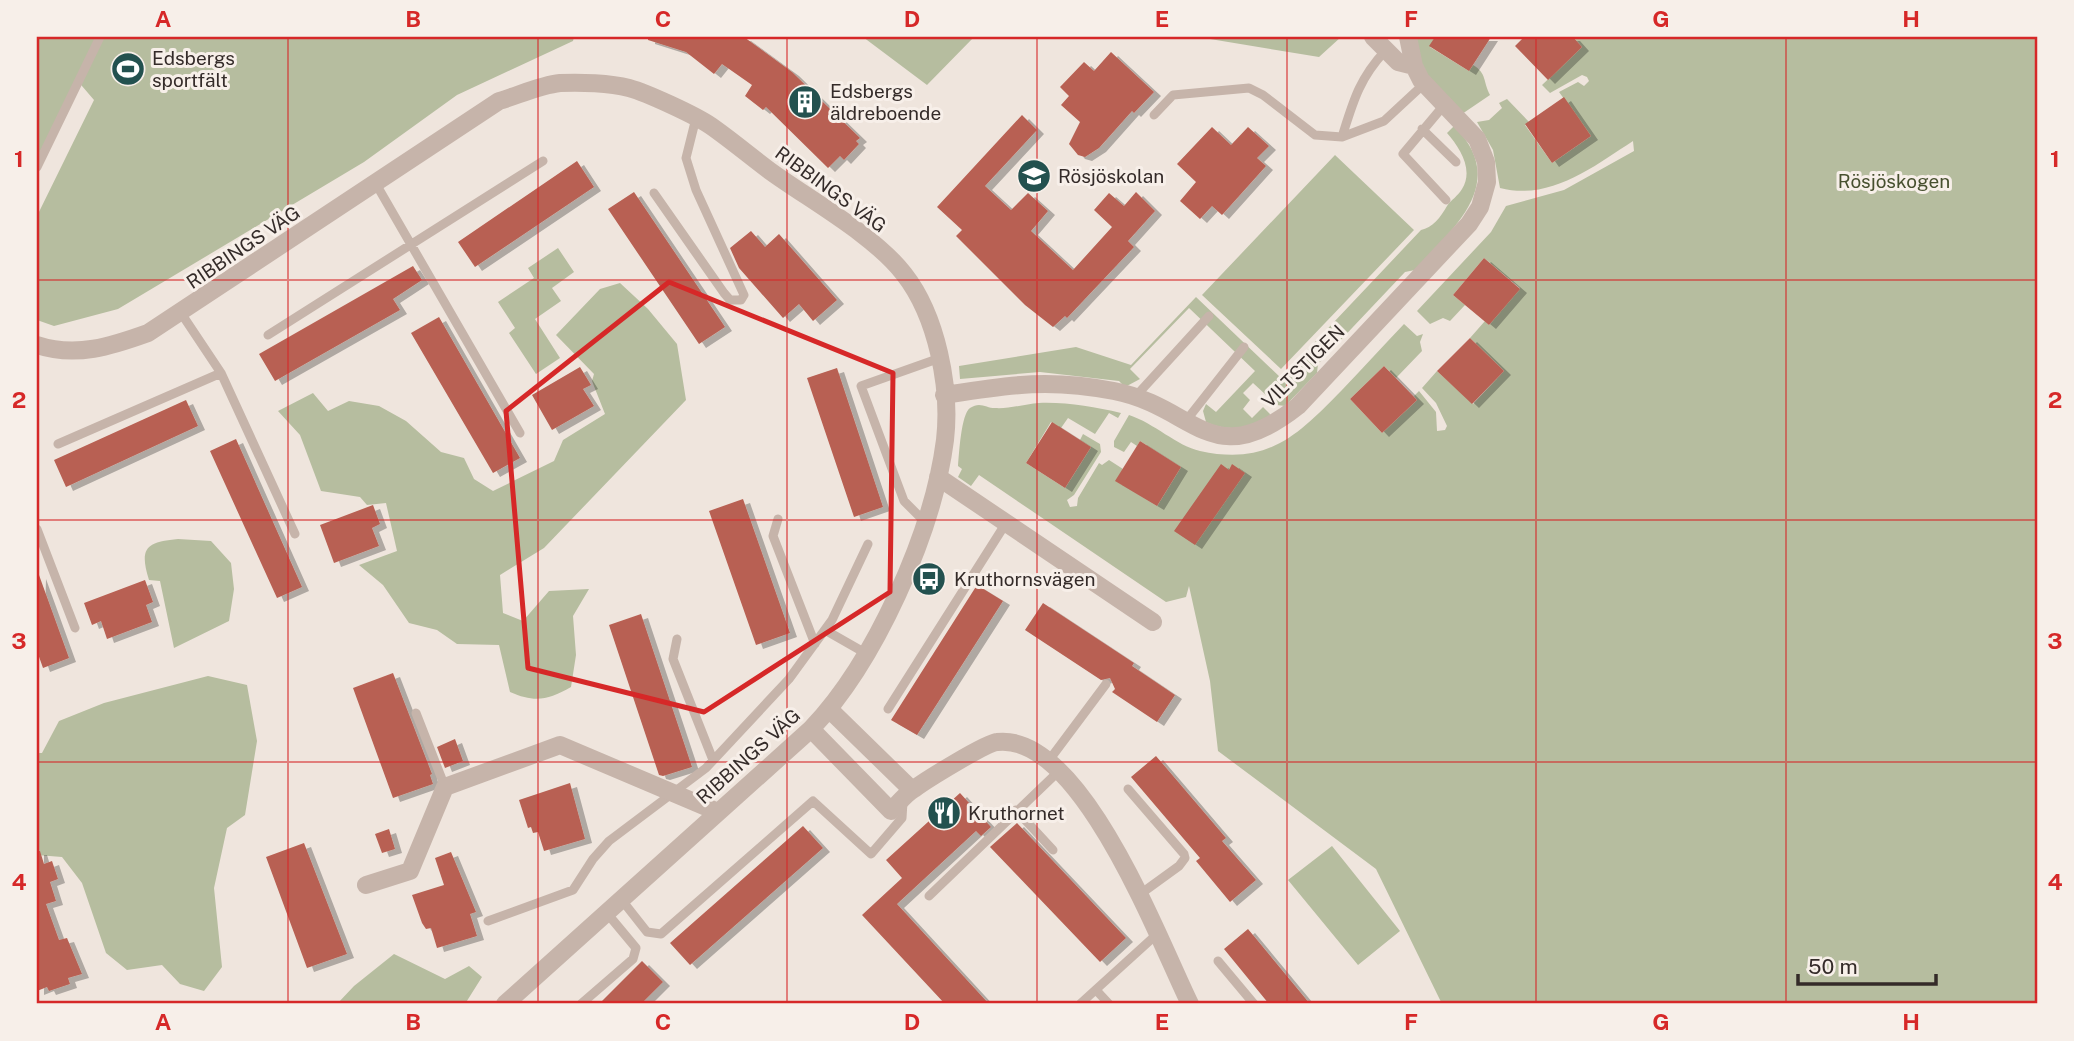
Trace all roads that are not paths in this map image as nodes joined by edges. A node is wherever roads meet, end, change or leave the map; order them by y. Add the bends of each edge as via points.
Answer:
1 (100, 37) edge
2 (1408, 37) edge
3 (1379, 44) edge
4 (1413, 66) junction
5 (1424, 83) junction
6 (1445, 104) junction
7 (1154, 115) dead end
8 (695, 118) junction
9 (1422, 129) junction
10 (1342, 137) junction
11 (543, 161) dead end
12 (1456, 162) dead end
13 (37, 167) edge
14 (376, 184) junction
15 (654, 193) dead end
16 (1446, 200) dead end
17 (412, 245) junction
18 (181, 313) junction
19 (1209, 316) dead end
20 (268, 335) dead end
21 (37, 345) edge
22 (1244, 347) dead end
23 (940, 358) junction
24 (221, 373) junction
25 (944, 395) junction
26 (1135, 397) junction
27 (1185, 422) junction
28 (520, 433) dead end
29 (58, 444) dead end
30 (938, 477) junction
31 (778, 519) dead end
32 (924, 521) junction
33 (1006, 523) junction
34 (37, 529) edge
35 (295, 534) dead end
36 (868, 544) dead end
37 (1153, 622) dead end
38 (75, 628) dead end
39 (825, 630) junction
40 (677, 639) dead end
41 (815, 644) junction
42 (867, 654) junction
43 (1106, 684) dead end
44 (888, 709) dead end
45 (830, 710) junction
46 (416, 713) dead end
47 (811, 729) junction
48 (713, 760) junction
49 (1055, 765) junction
50 (445, 787) junction
51 (1128, 789) dead end
52 (673, 793) junction
53 (908, 794) junction
54 (1016, 810) junction
55 (718, 812) junction
56 (1053, 850) dead end
57 (366, 885) dead end
58 (1138, 895) junction
59 (929, 896) dead end
60 (621, 899) junction
61 (606, 912) junction
62 (488, 921) dead end
63 (1156, 934) junction
64 (1218, 961) dead end
65 (1096, 990) junction
66 (505, 1004) edge
67 (581, 1004) edge
68 (1080, 1004) edge
69 (1109, 1004) edge
70 (1190, 1004) edge
71 (1254, 1004) edge

1 - 13 lane
2 - 4 street, VILTSTIGEN
3 - 4 street, VILTSTIGEN via 1398,62
3 - 10 lane via 1356,92
4 - 5 street, VILTSTIGEN
5 - 6 street, VILTSTIGEN
5 - 10 lane via 1384,121
6 - 9 lane
6 - 27 street, VILTSTIGEN via 1477,139 1486,162 1487,182 1469,225 1298,406 1274,425 1230,438 1206,434
7 - 10 lane via 1173,95 1249,88 1315,135
8 - 14 street, RIBBINGS VÄG via 629,88 560,83 499,101
8 - 15 lane via 686,158 744,295 741,300 734,302 724,293
8 - 23 street, RIBBINGS VÄG via 859,233 904,274 931,324
9 - 12 lane
9 - 16 lane via 1404,156
11 - 17 lane
14 - 17 lane
14 - 18 street, RIBBINGS VÄG
17 - 20 lane
17 - 28 lane
18 - 21 street, RIBBINGS VÄG via 148,333 112,346 81,351
18 - 24 lane
19 - 26 lane
22 - 27 lane
23 - 25 street, RIBBINGS VÄG
23 - 32 lane via 861,386 904,501
24 - 29 lane
24 - 35 lane
25 - 26 street, VILTSTIGEN via 1051,382
25 - 30 street, RIBBINGS VÄG via 945,439
26 - 27 street, VILTSTIGEN
30 - 32 street, RIBBINGS VÄG
30 - 33 street
31 - 41 lane via 773,536
32 - 42 street, RIBBINGS VÄG via 899,595
33 - 37 street
33 - 44 lane
34 - 38 lane
36 - 39 lane
39 - 41 lane
39 - 42 lane
40 - 48 lane via 673,659
41 - 48 lane
42 - 45 street, RIBBINGS VÄG
43 - 49 lane
45 - 47 street, RIBBINGS VÄG
45 - 53 street
46 - 50 lane
47 - 53 street via 891,811
47 - 55 street, RIBBINGS VÄG
48 - 52 lane
49 - 53 street via 1030,746 996,741
49 - 54 lane
49 - 58 street via 1085,799
50 - 52 street via 560,745
50 - 57 street via 410,871
51 - 58 lane via 1185,858
52 - 55 street
52 - 62 lane via 609,841 573,890
53 - 60 lane via 902,818 870,854 813,801 662,934 647,932
54 - 56 lane
54 - 59 lane
55 - 60 street, RIBBINGS VÄG
58 - 63 street
60 - 61 street, RIBBINGS VÄG
61 - 66 street, RIBBINGS VÄG
61 - 67 lane via 636,948 633,959
63 - 65 lane
63 - 70 street
64 - 71 lane
65 - 68 lane
65 - 69 lane

